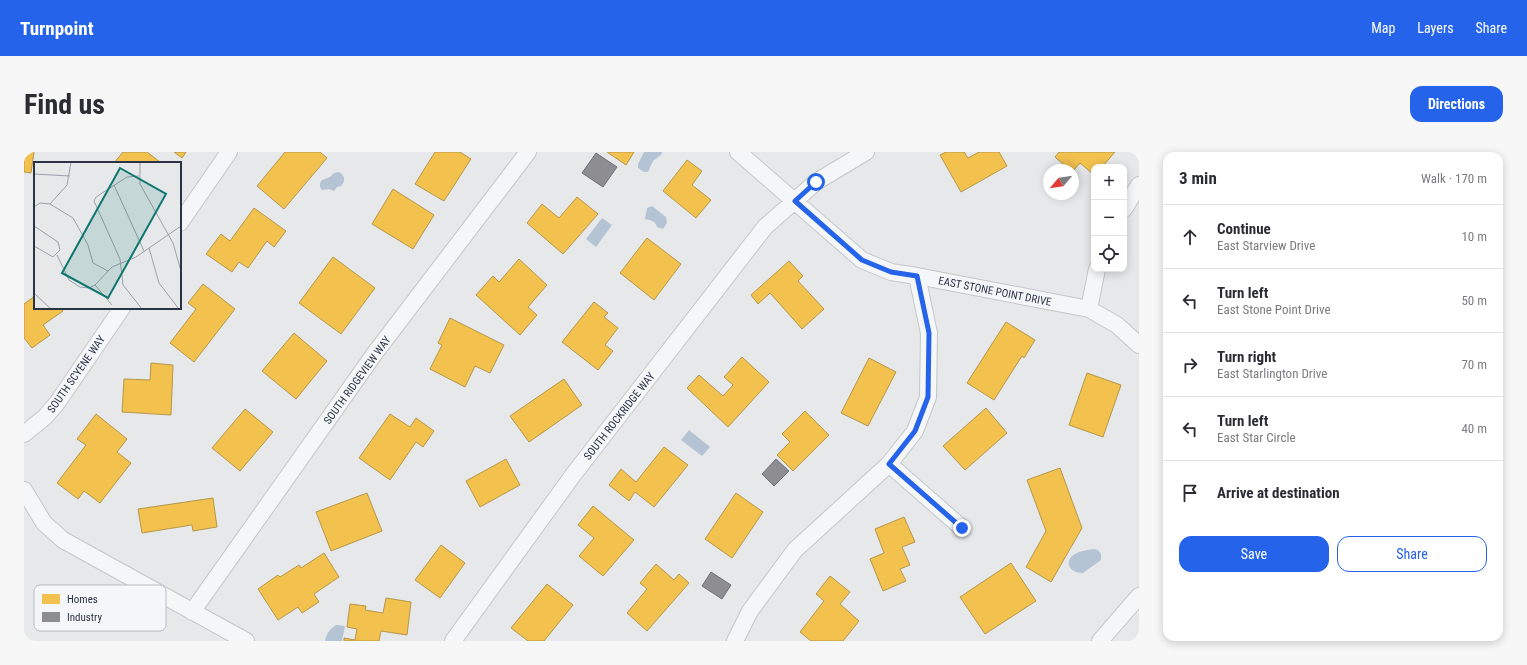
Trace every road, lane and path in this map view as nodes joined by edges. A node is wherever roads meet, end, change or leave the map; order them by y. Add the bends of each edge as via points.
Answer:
1 (229, 152) edge
2 (528, 152) edge
3 (738, 152) edge
4 (866, 152) edge
5 (1139, 185) edge
6 (795, 201) junction
7 (1127, 204) edge
8 (181, 222) edge
9 (1096, 272) edge
10 (917, 276) junction
11 (121, 309) edge
12 (1089, 309) junction
13 (1139, 345) edge
14 (24, 434) edge
15 (889, 464) junction
16 (24, 490) edge
17 (962, 528) dead end
18 (144, 585) edge
19 (1139, 596) edge
20 (166, 597) edge
21 (192, 612) junction
22 (246, 641) edge
23 (453, 641) edge
24 (735, 641) edge
25 (1100, 641) edge

1 - 8 street
2 - 21 street, SOUTH RIDGEVIEW WAY via 375,353
3 - 6 street, EAST STONE POINT DRIVE
4 - 6 street, SOUTH ROCKRIDGE WAY via 816,182
5 - 7 street
6 - 10 street, EAST STONE POINT DRIVE via 862,260 891,272
6 - 23 street, SOUTH ROCKRIDGE WAY via 765,227 573,475
9 - 12 street
10 - 12 street, EAST STONE POINT DRIVE
10 - 15 street via 929,333 928,397 915,431
11 - 14 street, SOUTH SCYENE WAY via 57,403
12 - 13 street, EAST STONE POINT DRIVE via 1117,325
15 - 17 street
15 - 24 street via 794,550 750,611
16 - 18 street via 44,523 63,540
19 - 25 street
20 - 21 street
21 - 22 street

